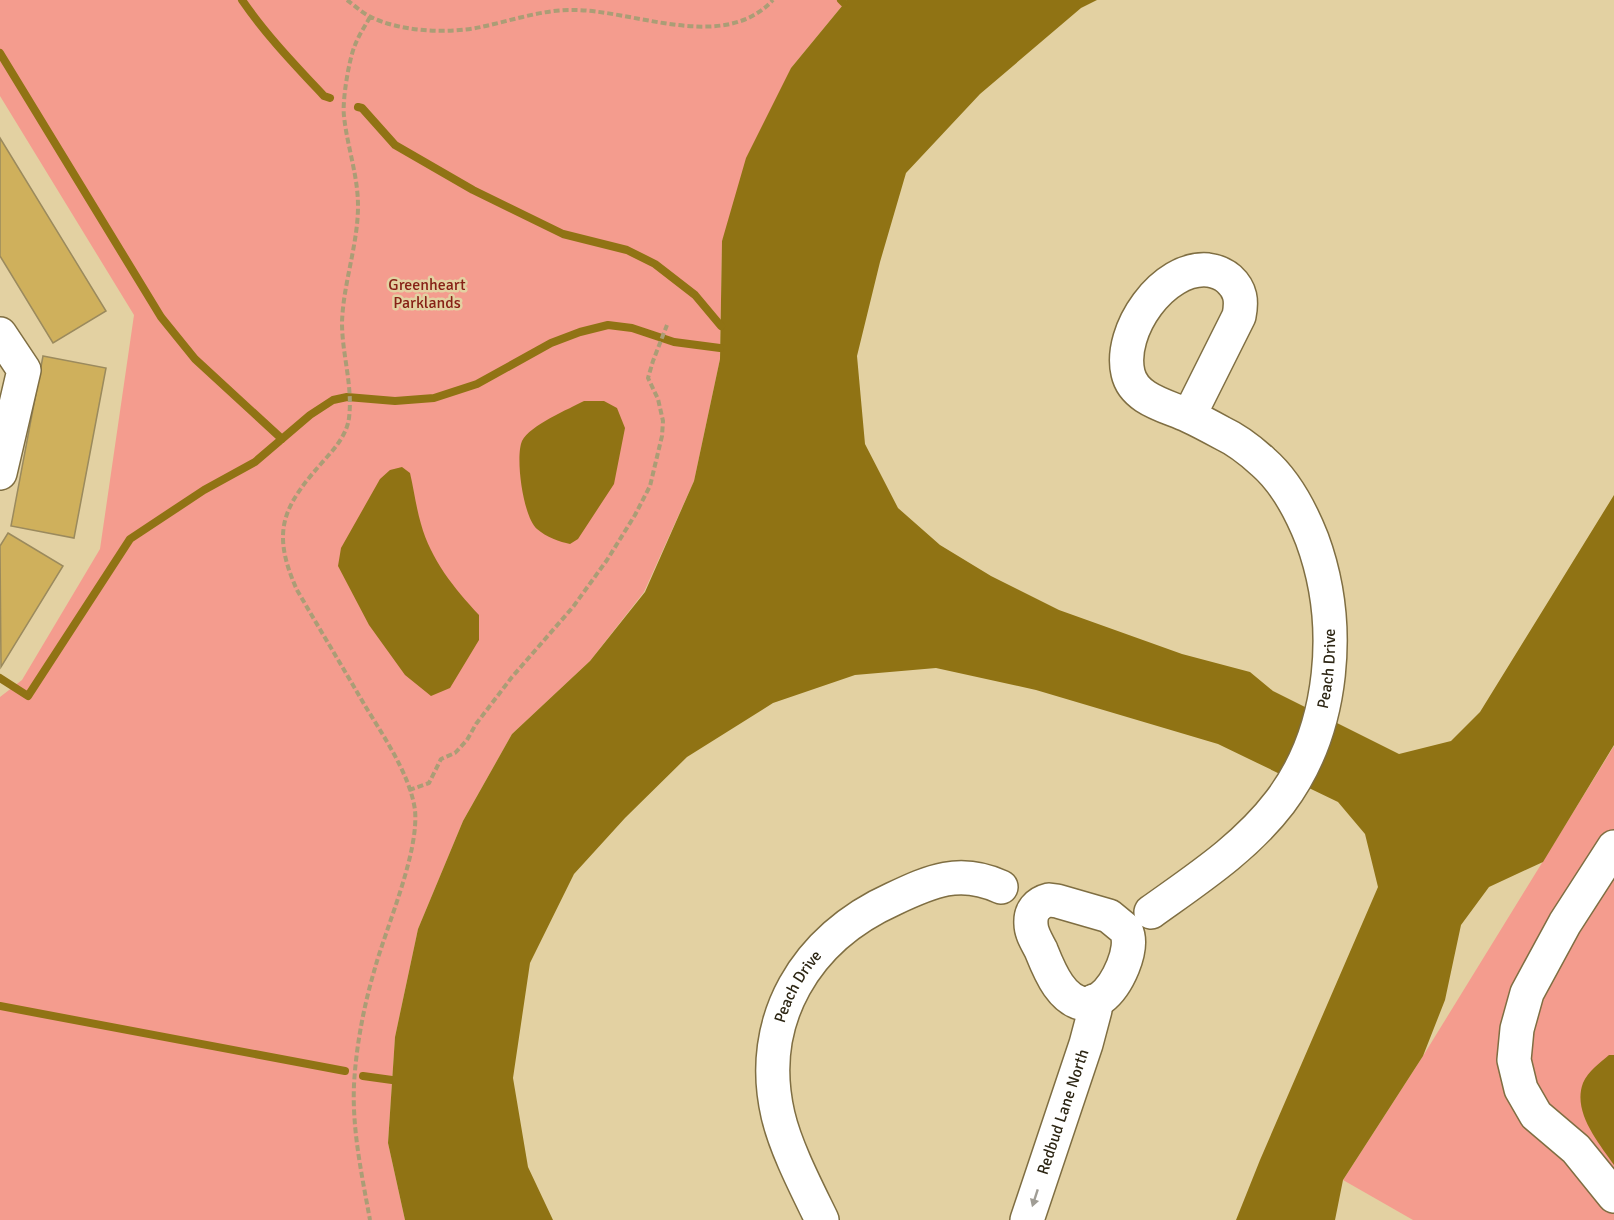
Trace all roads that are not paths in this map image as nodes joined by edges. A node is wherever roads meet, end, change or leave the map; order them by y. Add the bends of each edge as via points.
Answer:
1 (0, 334) edge
2 (1190, 416) dead end
3 (0, 473) edge
4 (1614, 847) edge
5 (1040, 913) junction
6 (1123, 932) junction
7 (1094, 1001) junction
8 (1614, 1196) edge
9 (822, 1220) edge
10 (1028, 1220) edge

1 - 3 street via 24,370
2 - 6 street, Peach Drive via 1225,434 1264,463 1302,514 1328,598 1328,668 1313,737 1280,802 1220,862 1151,912 1126,912
4 - 8 street via 1565,923 1527,993 1514,1060 1521,1089 1536,1115 1576,1149
5 - 6 street via 1057,901
5 - 7 street, Peach Drive via 1047,966 1061,989 1080,1003
5 - 9 street, Peach Drive via 1004,898 1001,887 990,882 972,878 932,882 853,920 818,951 801,974 777,1030 772,1074 779,1118
6 - 7 street via 1119,974 1105,994
7 -> 10 street, Redbud Lane North via 1083,1054

